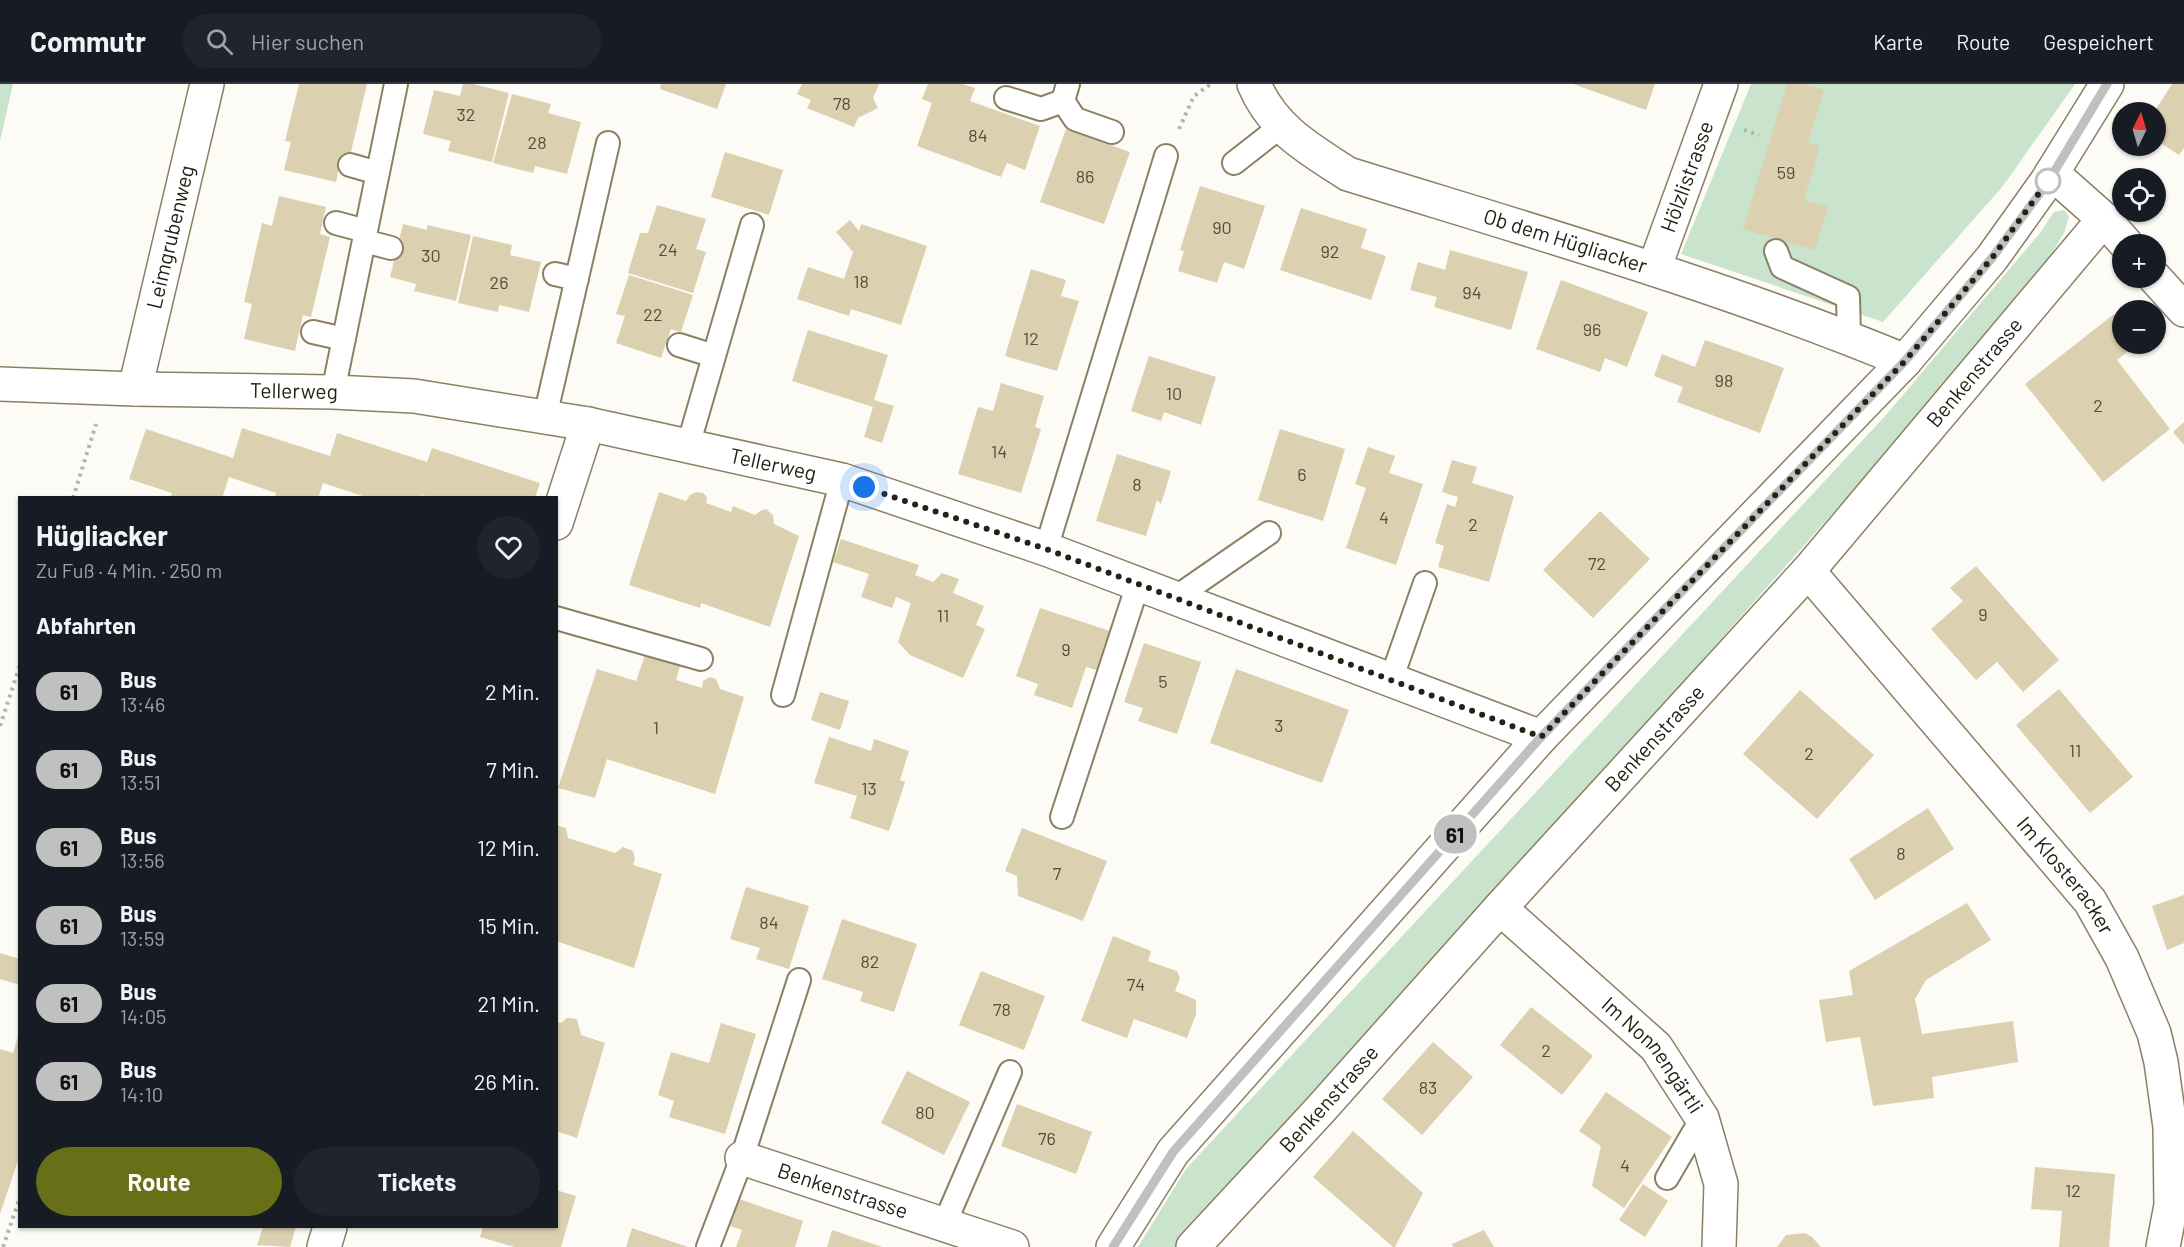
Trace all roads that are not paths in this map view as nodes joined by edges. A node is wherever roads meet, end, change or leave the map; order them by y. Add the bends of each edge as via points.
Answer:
1 (207, 84) edge
2 (396, 84) edge
3 (1254, 84) edge
4 (1721, 84) edge
5 (2107, 84) edge
6 (1066, 92) edge
7 (1006, 98) dead end
8 (1280, 127) junction
9 (1112, 132) dead end
10 (608, 143) dead end
11 (1166, 156) road end
12 (1234, 163) dead end
13 (350, 165) dead end
14 (378, 173) junction
15 (2052, 173) junction
16 (2104, 219) junction
17 (336, 223) dead end
18 (752, 225) dead end
19 (2117, 234) edge
20 (365, 236) junction
21 (391, 248) dead end
22 (1776, 250) dead end
23 (1654, 270) junction
24 (2164, 288) edge
25 (2184, 310) edge
26 (313, 332) dead end
27 (1849, 338) junction
28 (344, 339) junction
29 (679, 345) dead end
30 (714, 356) junction
31 (1905, 361) junction
32 (0, 384) edge
33 (122, 389) junction
34 (333, 392) junction
35 (545, 417) junction
36 (588, 424) junction
37 (688, 446) junction
38 (842, 480) junction
39 (558, 517) edge
40 (1269, 533) dead end
41 (1046, 549) junction
42 (1808, 571) junction
43 (1425, 583) dead end
44 (1138, 584) junction
45 (1174, 598) junction
46 (558, 619) edge
47 (701, 659) dead end
48 (1391, 680) junction
49 (783, 695) dead end
50 (1541, 737) junction
51 (1062, 817) dead end
52 (1500, 908) junction
53 (799, 980) dead end
54 (1010, 1072) dead end
55 (1702, 1118) junction
56 (2177, 1126) edge
57 (742, 1158) junction
58 (1667, 1178) dead end
59 (944, 1225) junction
60 (330, 1228) edge
61 (324, 1247) edge
62 (708, 1247) edge
63 (1012, 1247) edge
64 (1113, 1247) edge
65 (1193, 1247) edge
66 (1719, 1247) edge
67 (2163, 1247) edge

1 - 33 street, Leimgrubenweg
2 - 14 lane
3 - 8 street, Ob dem Hügliacker
4 - 23 street, Hölzlistrasse
5 - 15 street
6 - 7 lane via 1041,109
6 - 9 lane via 1075,119
8 - 12 lane
8 - 23 street, Ob dem Hügliacker via 1348,174
10 - 35 lane via 566,277
11 - 41 lane
13 - 14 lane
14 - 20 lane
15 - 16 street
15 - 31 street via 1992,258
16 - 19 street
16 - 42 street, Benkenstrasse
17 - 20 lane
18 - 30 lane
20 - 21 lane
20 - 28 lane
22 - 27 lane via 1782,267 1848,297
23 - 27 street, Ob dem Hügliacker
24 - 25 street
26 - 28 lane
27 - 31 street, Ob dem Hügliacker
28 - 34 lane
29 - 30 lane
30 - 37 lane
31 - 50 street
32 - 33 street, Tellerweg
33 - 34 street, Tellerweg
34 - 35 street, Tellerweg via 414,396
35 - 36 street, Tellerweg
36 - 37 street, Tellerweg
36 - 39 street
37 - 38 street, Tellerweg
38 - 41 street, Tellerweg
38 - 49 lane
40 - 45 lane
41 - 44 street, Tellerweg
42 - 52 street, Benkenstrasse
42 - 56 street, Im Klosteracker via 2090,901 2122,958 2154,1033
43 - 48 lane
44 - 45 street, Tellerweg
44 - 51 lane
45 - 48 street, Tellerweg
46 - 47 lane
48 - 50 street, Tellerweg
50 - 64 street via 1173,1152
52 - 55 street, Im Nonnengärtli via 1656,1047
52 - 65 street, Benkenstrasse
53 - 57 lane
54 - 59 lane
55 - 58 lane
55 - 66 street, Im Nonnengärtli via 1721,1184
56 - 67 street, Im Klosteracker via 2171,1205
57 - 59 street, Benkenstrasse
57 - 62 lane
59 - 63 street, Benkenstrasse
60 - 61 street

